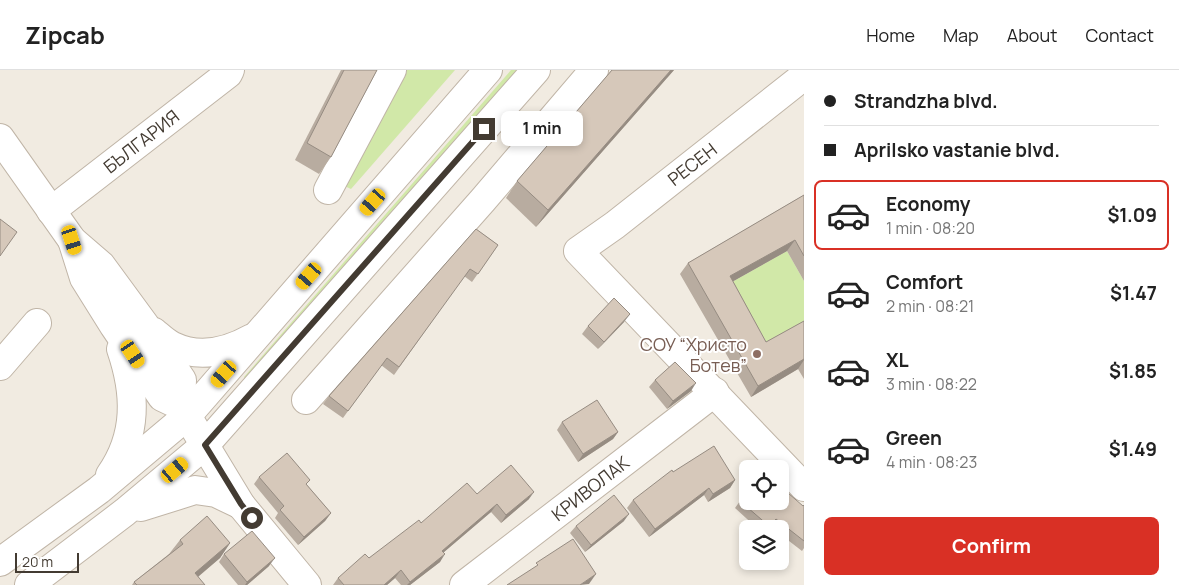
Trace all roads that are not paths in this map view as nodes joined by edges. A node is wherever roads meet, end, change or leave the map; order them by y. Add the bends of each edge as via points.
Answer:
1 (230, 70) edge
2 (392, 70) edge
3 (488, 70) edge
4 (536, 70) edge
5 (594, 70) edge
6 (804, 76) edge
7 (2, 146) edge
8 (328, 190) dead end
9 (51, 211) junction
10 (72, 240) junction
11 (37, 323) dead end
12 (145, 325) junction
13 (114, 326) junction
14 (258, 335) junction
15 (0, 366) edge
16 (715, 392) junction
17 (306, 400) dead end
18 (184, 411) junction
19 (205, 445) junction
20 (804, 487) edge
21 (99, 490) junction
22 (241, 504) junction
23 (125, 512) junction
24 (0, 562) edge
25 (294, 581) edge
26 (29, 585) edge
27 (464, 585) edge

1 - 9 street, БЪЛГАРИЯ
2 - 8 street
3 - 14 street
4 - 19 street
5 - 17 street
6 - 16 street, РЕСЕН via 578,251
7 - 9 street
9 - 10 street
10 - 12 street via 101,265
10 - 13 street via 84,278
11 - 15 street
12 - 14 street via 171,345 200,354 234,348
12 - 18 street via 182,380
13 - 18 street via 162,397
13 - 21 street via 128,368 132,418 126,444
14 - 18 street
16 - 20 street
16 - 27 street, КРИВОЛАК
18 - 19 street
18 - 21 street
19 - 22 street
19 - 23 street
21 - 24 street
22 - 23 street via 216,493 195,490
22 - 25 street
23 - 26 street

